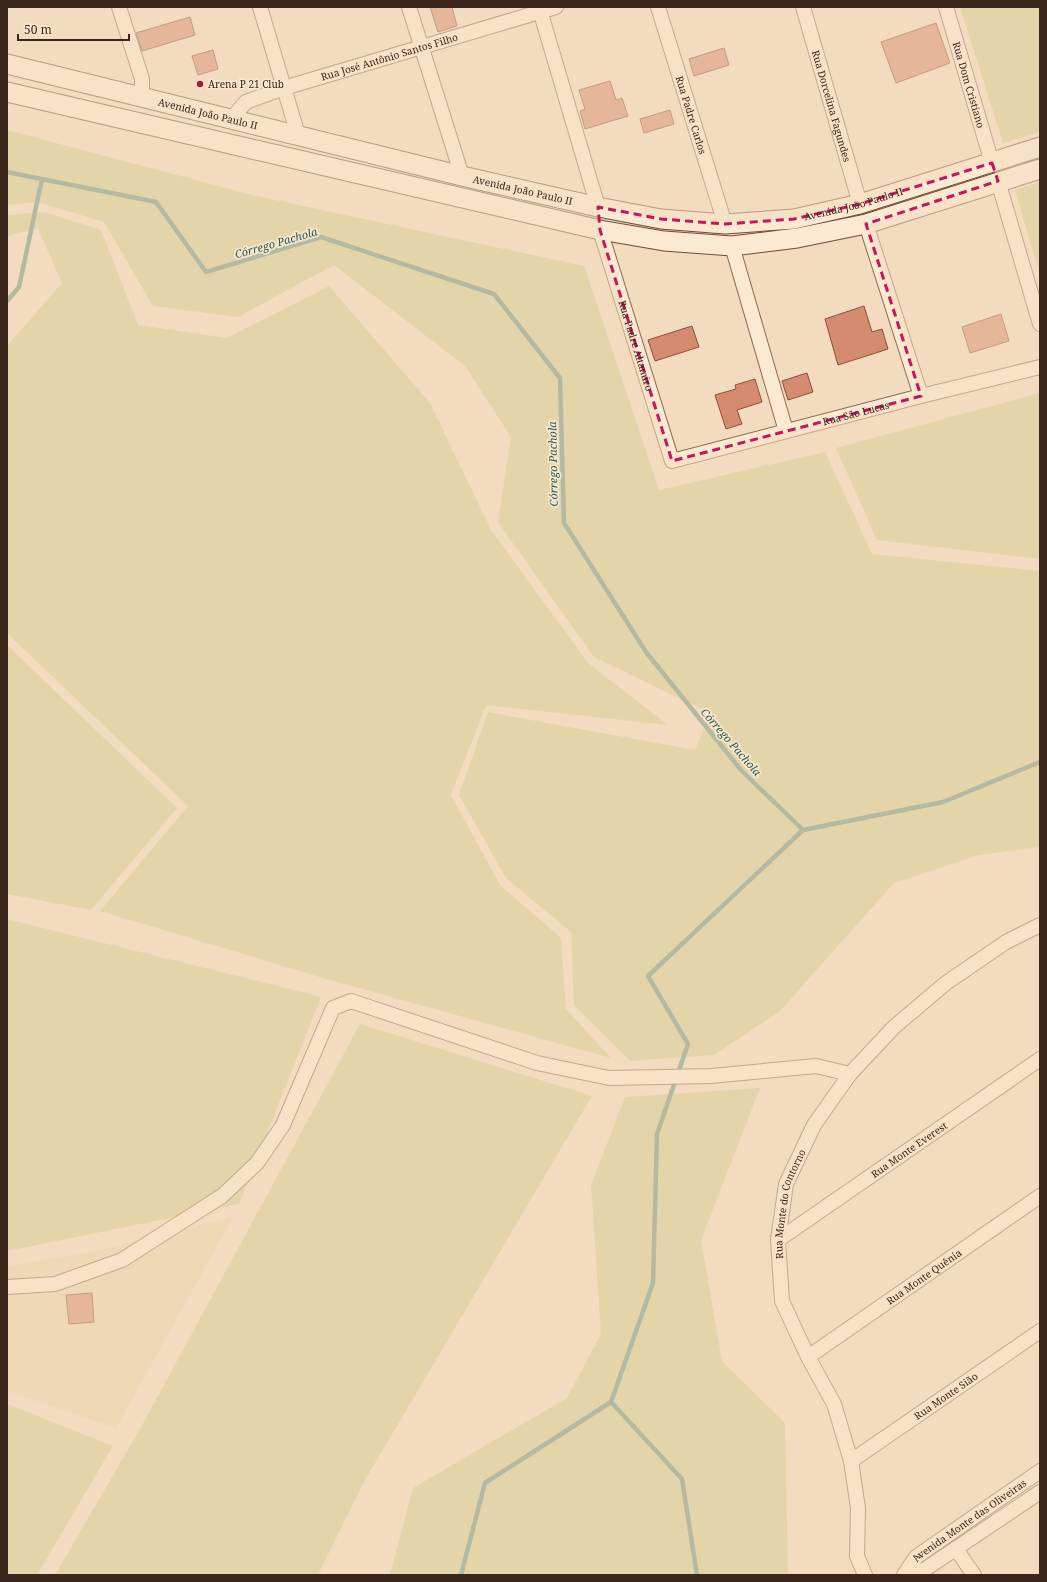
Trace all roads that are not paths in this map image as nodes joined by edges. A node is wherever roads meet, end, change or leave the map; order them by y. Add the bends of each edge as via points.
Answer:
1 (119, 7) edge
2 (260, 7) edge
3 (409, 7) edge
4 (556, 7) edge
5 (658, 7) edge
6 (803, 7) edge
7 (946, 7) edge
8 (539, 9) edge
9 (421, 47) junction
10 (7, 64) edge
11 (284, 88) junction
12 (7, 92) edge
13 (142, 98) junction
14 (231, 119) junction
15 (298, 135) junction
16 (226, 143) junction
17 (1040, 148) edge
18 (992, 162) junction
19 (1040, 169) edge
20 (462, 176) junction
21 (998, 182) junction
22 (860, 204) junction
23 (598, 207) junction
24 (725, 224) junction
25 (866, 224) junction
26 (600, 230) junction
27 (732, 246) junction
28 (1040, 324) edge
29 (1040, 367) edge
30 (921, 396) junction
31 (786, 432) junction
32 (672, 461) joint
33 (1040, 925) edge
34 (1040, 1059) edge
35 (850, 1074) junction
36 (1040, 1196) edge
37 (778, 1240) junction
38 (7, 1287) edge
39 (1040, 1331) edge
40 (808, 1357) junction
41 (851, 1461) junction
42 (1040, 1472) edge
43 (1040, 1492) edge
44 (956, 1549) junction
45 (865, 1575) edge
46 (904, 1575) edge
47 (909, 1575) edge
48 (974, 1575) edge

1 - 13 street via 142,80
2 - 11 street
3 - 9 street
4 - 8 street, Rua José Antônio Santos Filho
5 - 24 street, Rua Padre Carlos
6 - 22 street, Rua Dorcelina Fagundes
7 - 18 street, Rua Dom Cristiano
8 - 9 street, Rua José Antônio Santos Filho
8 - 23 street
9 - 11 street, Rua José Antônio Santos Filho
9 - 20 street
10 - 13 street, Avenida João Paulo II
11 - 14 street, Rua José Antônio Santos Filho via 246,102
11 - 15 street
12 - 16 street, Avenida João Paulo II
13 - 14 street, Avenida João Paulo II
14 - 15 street, Avenida João Paulo II
14 - 16 street
15 - 20 street, Avenida João Paulo II
16 - 26 street, Avenida João Paulo II
17 - 18 street, Avenida João Paulo II
18 - 21 street
18 - 22 street, Avenida João Paulo II
19 - 21 street, Avenida João Paulo II
20 - 23 street, Avenida João Paulo II
21 - 25 street, Avenida João Paulo II
21 - 28 street
22 - 24 street, Avenida João Paulo II via 794,219
22 - 25 street
23 - 24 street, Avenida João Paulo II via 661,219
23 - 26 street
25 - 27 street, Avenida João Paulo II via 797,238
25 - 30 street
26 - 27 street, Avenida João Paulo II via 664,242
26 - 32 street, Rua Padre Altamiro
27 - 31 street
29 - 30 street, Rua São Lucas
30 - 31 street, Rua São Lucas
31 - 32 street, Rua São Lucas
33 - 35 street, Rua Monte do Contorno via 1006,942 946,983 894,1027
34 - 37 street, Rua Monte Everest
35 - 37 street, Rua Monte do Contorno via 814,1125 786,1184
35 - 38 street via 816,1066 711,1076 609,1078 537,1063 351,1001 333,1008 283,1125 257,1163 222,1196 122,1260 55,1284
36 - 40 street, Rua Monte Quênia
37 - 40 street, Rua Monte do Contorno via 782,1301
39 - 41 street, Rua Monte Sião
40 - 41 street, Rua Monte do Contorno via 834,1404
41 - 45 street, Rua Monte do Contorno via 858,1508 857,1556
42 - 46 street, Avenida Monte das Oliveiras via 916,1557
43 - 44 street, Avenida Monte das Oliveiras
44 - 47 street, Avenida Monte das Oliveiras via 924,1570
44 - 48 street

